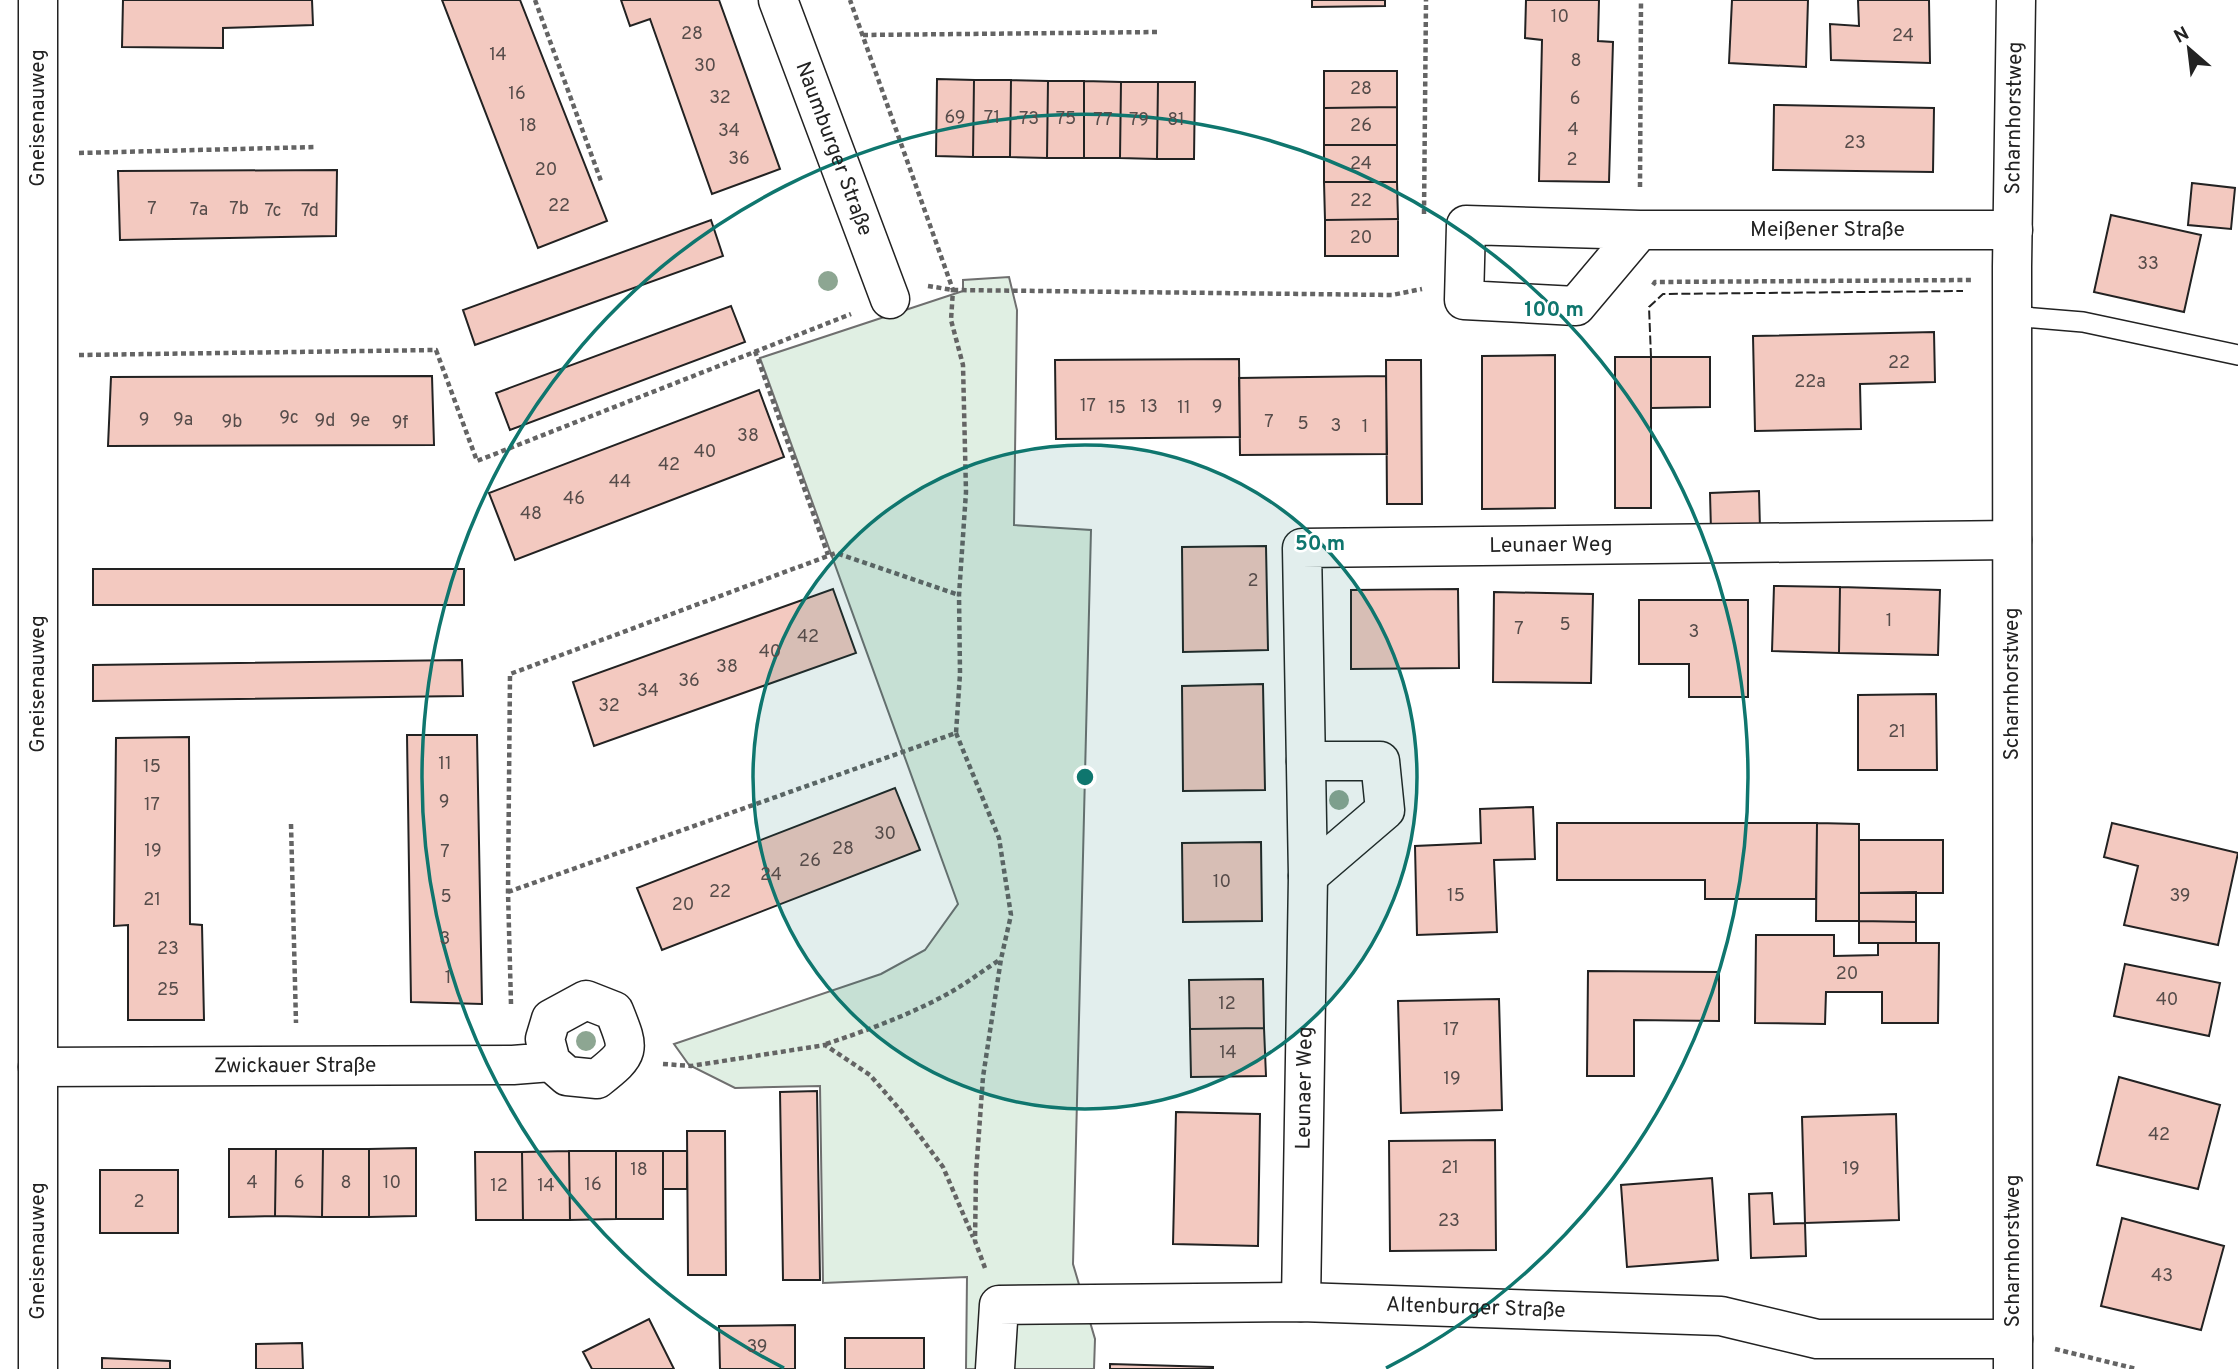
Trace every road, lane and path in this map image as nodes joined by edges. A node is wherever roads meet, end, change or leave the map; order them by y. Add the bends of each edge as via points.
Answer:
1 (38, 0) edge
2 (535, 0) edge
3 (778, 0) edge
4 (850, 0) edge
5 (1426, 0) edge
6 (1641, 0) edge
7 (2016, 0) edge
8 (1160, 32) dead end
9 (863, 35) junction
10 (316, 147) dead end
11 (38, 154) junction
12 (601, 181) dead end
13 (1424, 220) dead end
14 (1640, 230) junction
15 (2013, 230) junction
16 (953, 290) junction
17 (1645, 292) dead end
18 (2012, 298) junction
19 (890, 299) junction
20 (1464, 300) junction
21 (755, 351) junction
22 (38, 355) junction
23 (2238, 355) edge
24 (2012, 541) junction
25 (828, 555) junction
26 (959, 595) junction
27 (956, 733) junction
28 (1306, 761) junction
29 (291, 824) dead end
30 (1308, 876) junction
31 (508, 892) junction
32 (1001, 959) junction
33 (825, 1045) junction
34 (621, 1060) junction
35 (551, 1062) junction
36 (513, 1065) junction
37 (297, 1066) junction
38 (38, 1067) junction
39 (975, 1241) junction
40 (1301, 1302) junction
41 (999, 1305) junction
42 (2013, 1354) edge
43 (38, 1369) edge
44 (995, 1369) edge
45 (2137, 1369) edge

1 - 11 street, Gneisenauweg
2 - 12 path
3 - 19 street, Naumburger Straße
4 - 9 path
5 - 13 path
6 - 14 path
7 - 15 street, Scharnhorstweg
8 - 9 path
9 - 16 path
10 - 11 path
11 - 22 street, Gneisenauweg
14 - 15 street, Meißener Straße
14 - 20 street via 1576,306
14 - 20 street, Meißener Straße via 1466,225
15 - 18 street, Scharnhorstweg
16 - 19 path via 928,286
16 - 20 path via 1392,295 1423,289
16 - 26 path via 951,320 963,365 967,492
17 - 18 path via 1655,282
18 - 23 lane via 2083,322
18 - 24 street, Scharnhorstweg
19 - 21 path
21 - 22 path via 477,461 436,350
21 - 25 path
22 - 38 street, Gneisenauweg
24 - 28 street, Leunaer Weg via 1302,548
24 - 42 street, Scharnhorstweg
25 - 26 path via 836,553
25 - 31 path via 510,674
26 - 27 path
27 - 31 path
27 - 32 path via 999,838 1011,915
28 - 30 street, Leunaer Weg
28 - 30 street via 1380,761 1385,810
29 - 37 path
30 - 40 street, Leunaer Weg
31 - 36 path
32 - 33 path via 921,1007
32 - 39 path via 984,1077
33 - 34 path via 691,1066
33 - 39 path via 870,1075 902,1112 943,1167
34 - 35 street via 597,1079 567,1076
34 - 35 street via 626,1041 614,1011 586,1000 551,1019 545,1039
35 - 36 street, Zwickauer Straße
36 - 37 street, Zwickauer Straße
37 - 38 street, Zwickauer Straße
38 - 43 street, Gneisenauweg
39 - 41 path
40 - 41 street, Altenburger Straße
40 - 42 street, Altenburger Straße via 1721,1316 1818,1339
41 - 44 street
42 - 45 path

